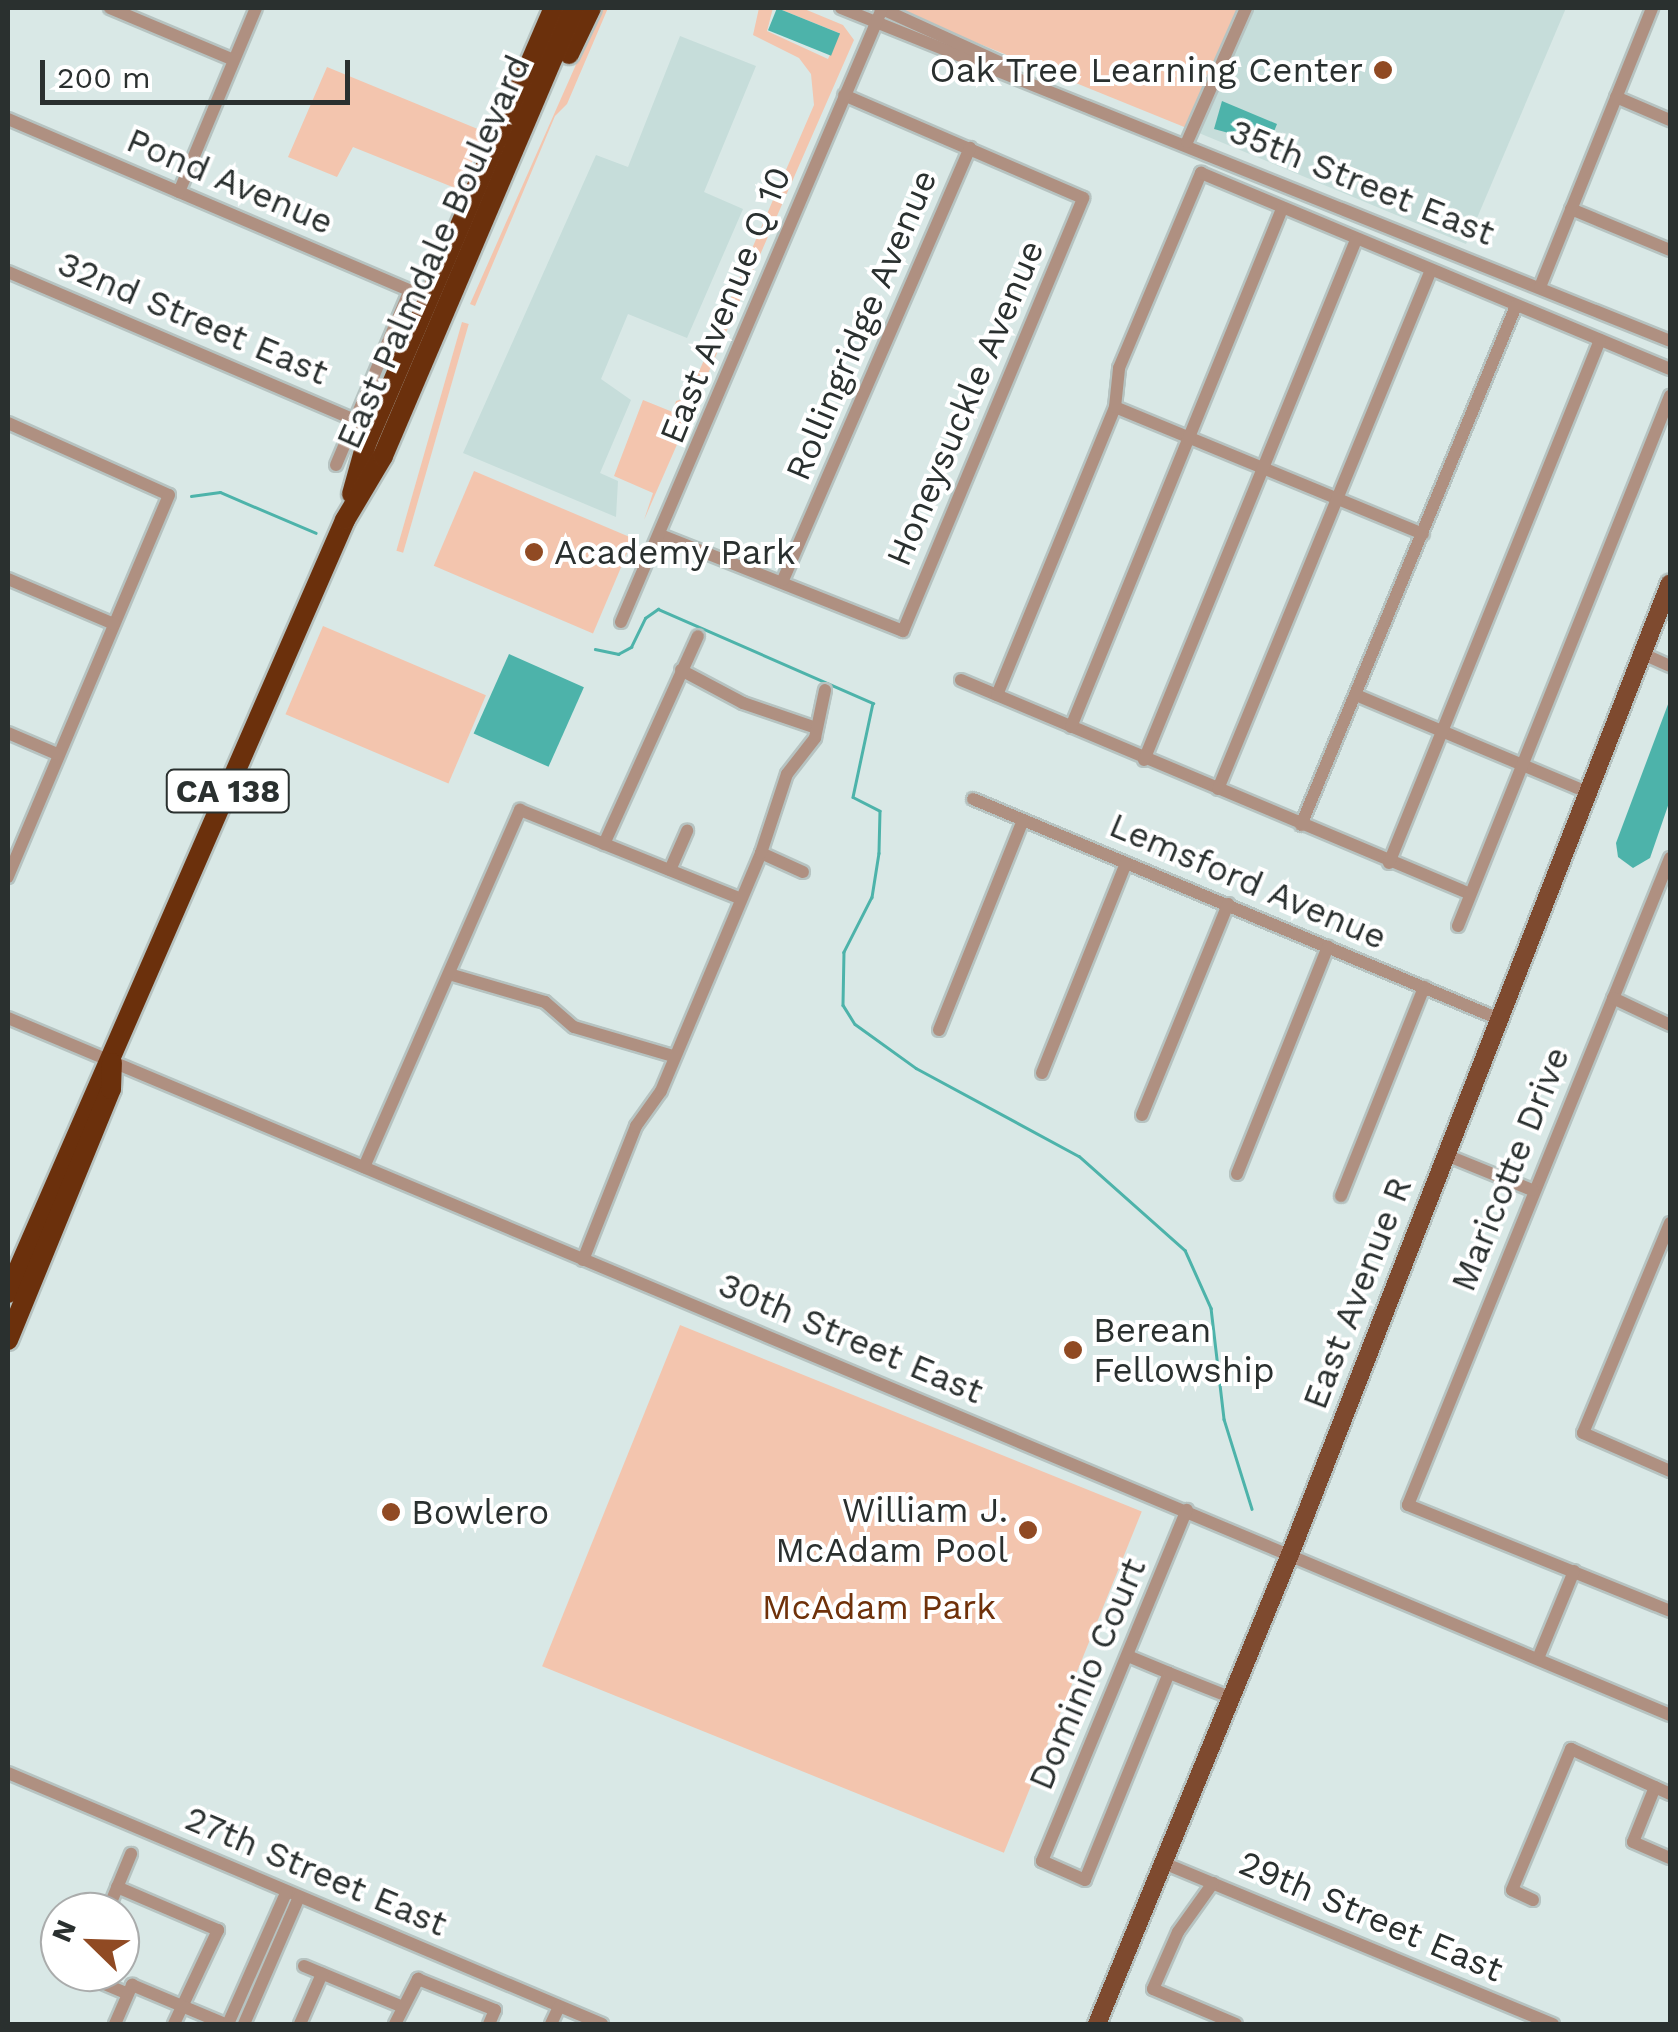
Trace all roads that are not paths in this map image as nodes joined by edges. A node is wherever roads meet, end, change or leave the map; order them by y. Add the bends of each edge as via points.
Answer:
1 (110, 8) edge
2 (256, 8) edge
3 (554, 8) edge
4 (574, 8) edge
5 (591, 8) edge
6 (841, 8) edge
7 (881, 8) edge
8 (1246, 8) edge
9 (1652, 8) edge
10 (876, 22) junction
11 (234, 60) junction
12 (1031, 80) junction
13 (844, 95) junction
14 (1616, 97) junction
15 (8, 119) edge
16 (1670, 120) edge
17 (1187, 142) junction
18 (516, 146) junction
19 (970, 148) junction
20 (178, 192) junction
21 (1571, 209) junction
22 (1282, 210) junction
23 (1356, 240) junction
24 (1670, 250) edge
25 (1431, 270) junction
26 (8, 272) edge
27 (1540, 288) junction
28 (419, 294) junction
29 (1516, 306) junction
30 (458, 310) dead end
31 (1600, 340) junction
32 (1670, 341) edge
33 (1670, 369) edge
34 (1670, 396) edge
35 (1115, 406) junction
36 (355, 420) junction
37 (8, 423) edge
38 (1189, 437) junction
39 (386, 448) junction
40 (336, 465) dead end
41 (1262, 467) junction
42 (1337, 498) junction
43 (345, 520) junction
44 (1422, 534) junction
45 (663, 536) junction
46 (8, 579) edge
47 (783, 580) junction
48 (1670, 582) edge
49 (621, 622) dead end
50 (114, 624) junction
51 (698, 636) dead end
52 (1643, 654) junction
53 (1670, 666) edge
54 (681, 670) junction
55 (961, 680) dead end
56 (825, 690) dead end
57 (997, 695) junction
58 (1356, 696) junction
59 (1071, 727) junction
60 (816, 728) junction
61 (1443, 732) junction
62 (8, 733) edge
63 (57, 754) junction
64 (1144, 760) junction
65 (1523, 765) junction
66 (1218, 789) junction
67 (1589, 794) junction
68 (973, 799) dead end
69 (1024, 820) junction
70 (1302, 825) junction
71 (687, 832) dead end
72 (604, 844) junction
73 (761, 853) junction
74 (1670, 858) edge
75 (1389, 862) junction
76 (1126, 863) junction
77 (670, 870) junction
78 (9, 871) edge
79 (803, 872) dead end
80 (1666, 884) edge
81 (1470, 894) junction
82 (740, 898) junction
83 (1228, 904) junction
84 (1458, 926) dead end
85 (1328, 948) junction
86 (449, 974) junction
87 (1424, 987) junction
88 (1612, 998) junction
89 (8, 1018) edge
90 (1499, 1020) junction
91 (1670, 1024) edge
92 (939, 1030) dead end
93 (674, 1056) junction
94 (112, 1063) junction
95 (1042, 1074) dead end
96 (1142, 1115) dead end
97 (1446, 1156) junction
98 (364, 1167) junction
99 (1237, 1174) dead end
100 (1532, 1190) junction
101 (1342, 1196) dead end
102 (1670, 1223) edge
103 (584, 1260) junction
104 (8, 1292) edge
105 (8, 1340) edge
106 (1670, 1471) edge
107 (1188, 1510) junction
108 (1291, 1552) junction
109 (1574, 1571) junction
110 (1670, 1612) edge
111 (1128, 1656) junction
112 (1539, 1656) junction
113 (1169, 1673) junction
114 (1232, 1698) junction
115 (1670, 1715) edge
116 (8, 1773) edge
117 (1655, 1787) junction
118 (1670, 1794) edge
119 (131, 1854) dead end
120 (1670, 1858) edge
121 (1166, 1864) junction
122 (1213, 1883) junction
123 (117, 1887) junction
124 (115, 1892) edge
125 (293, 1894) junction
126 (1533, 1900) dead end
127 (304, 1966) dead end
128 (322, 1974) junction
129 (129, 1992) edge
130 (136, 1992) edge
131 (184, 2007) junction
132 (403, 2007) junction
133 (558, 2007) junction
134 (115, 2024) edge
135 (174, 2024) edge
136 (227, 2024) edge
137 (244, 2024) edge
138 (300, 2024) edge
139 (396, 2024) edge
140 (489, 2024) edge
141 (551, 2024) edge
142 (602, 2024) edge
143 (1098, 2024) edge
144 (1236, 2024) edge
145 (1553, 2024) edge

1 - 11 street
2 - 11 street
3 - 28 highway, East Palmdale Boulevard / CA 138
4 - 18 highway, East Palmdale Boulevard
5 - 18 highway via 534,126
6 - 10 street, 35th Street East
7 - 10 street, East Avenue Q 10
7 - 12 street, 35th Street East
8 - 17 street
9 - 14 street
10 - 12 street, 35th Street East
10 - 13 street, East Avenue Q 10
11 - 20 street
12 - 17 street, 35th Street East
13 - 19 street
13 - 45 street, East Avenue Q 10
14 - 16 street
14 - 21 street
15 - 20 street, Pond Avenue
17 - 27 street, 35th Street East
18 - 39 highway, East Palmdale Boulevard
19 - 47 street, Rollingridge Avenue
19 - 47 street, Honeysuckle Avenue via 1083,198 903,631
20 - 28 street, Pond Avenue
21 - 24 street
21 - 27 street
22 - 23 street
22 - 35 street via 1200,173 1119,368
22 - 38 street
23 - 25 street
23 - 41 street
25 - 29 street
25 - 42 street
26 - 36 street, 32nd Street East
27 - 32 street, 35th Street East
28 - 36 street
28 - 43 highway, East Palmdale Boulevard / CA 138
29 - 31 street
29 - 44 street
30 - 39 highway via 415,412
31 - 33 street
31 - 61 street
34 - 65 street
35 - 38 street
35 - 57 street
36 - 40 street
37 - 50 street via 169,495
38 - 41 street
38 - 59 street
39 - 43 highway, East Palmdale Boulevard
41 - 42 street
41 - 64 street
42 - 44 street
42 - 66 street
43 - 94 highway, East Palmdale Boulevard / CA 138
44 - 58 street
45 - 47 street
45 - 49 street, East Avenue Q 10
46 - 50 street
48 - 52 main road, East Avenue R
50 - 63 street
51 - 54 street
52 - 53 street
52 - 67 main road, East Avenue R
54 - 60 street
54 - 72 street
55 - 57 street
56 - 60 street
57 - 59 street
58 - 61 street
58 - 70 street
59 - 64 street
60 - 73 street via 787,774
61 - 65 street
61 - 75 street
62 - 63 street
63 - 78 street
64 - 66 street
65 - 67 street
65 - 81 street
66 - 70 street
67 - 90 main road, East Avenue R
68 - 69 street, Lemsford Avenue
69 - 76 street, Lemsford Avenue
69 - 92 street
70 - 75 street
71 - 77 street
72 - 77 street
72 - 86 street via 520,810
73 - 79 street
73 - 82 street
74 - 80 street, Maricotte Drive
75 - 81 street
76 - 83 street, Lemsford Avenue
76 - 95 street
77 - 82 street
80 - 88 street, Maricotte Drive
81 - 84 street
82 - 93 street
83 - 85 street, Lemsford Avenue
83 - 96 street
85 - 87 street, Lemsford Avenue
85 - 99 street
86 - 93 street via 545,1002 574,1027
86 - 98 street
87 - 90 street, Lemsford Avenue
87 - 101 street
88 - 91 street
88 - 100 street, Maricotte Drive
89 - 94 street, 30th Street East
90 - 97 main road, East Avenue R
93 - 103 street via 661,1091 636,1126
94 - 98 street, 30th Street East
94 - 104 highway, East Palmdale Boulevard / CA 138 via 94,1086
94 - 105 highway, East Palmdale Boulevard / CA 138 via 111,1089
97 - 100 street
97 - 108 main road, East Avenue R
98 - 103 street, 30th Street East
100 - 109 street, Maricotte Drive via 1408,1505
102 - 106 street via 1583,1433
103 - 107 street, 30th Street East
107 - 108 street, 30th Street East
107 - 111 street, Dominio Court
108 - 112 street, 30th Street East
108 - 114 main road, East Avenue R
109 - 110 street
109 - 112 street
111 - 113 street
111 - 113 street, Dominio Court via 1042,1861 1084,1880
112 - 115 street, 30th Street East
113 - 114 street
114 - 121 main road, East Avenue R
116 - 125 street, 27th Street East
117 - 118 street
117 - 120 street via 1633,1842
117 - 126 street via 1571,1749 1512,1890
119 - 123 street
121 - 122 street, 29th Street East
121 - 143 main road, East Avenue R
122 - 144 street via 1178,1932 1153,1989
122 - 145 street, 29th Street East
123 - 124 street
123 - 131 street via 218,1930
125 - 133 street, 27th Street East
125 - 136 street
125 - 137 street
127 - 128 street
128 - 132 street
128 - 138 street
129 - 134 street
130 - 131 street
131 - 135 street
131 - 136 street
132 - 139 street
132 - 140 street via 418,1978 495,2010
133 - 141 street
133 - 142 street, 27th Street East

